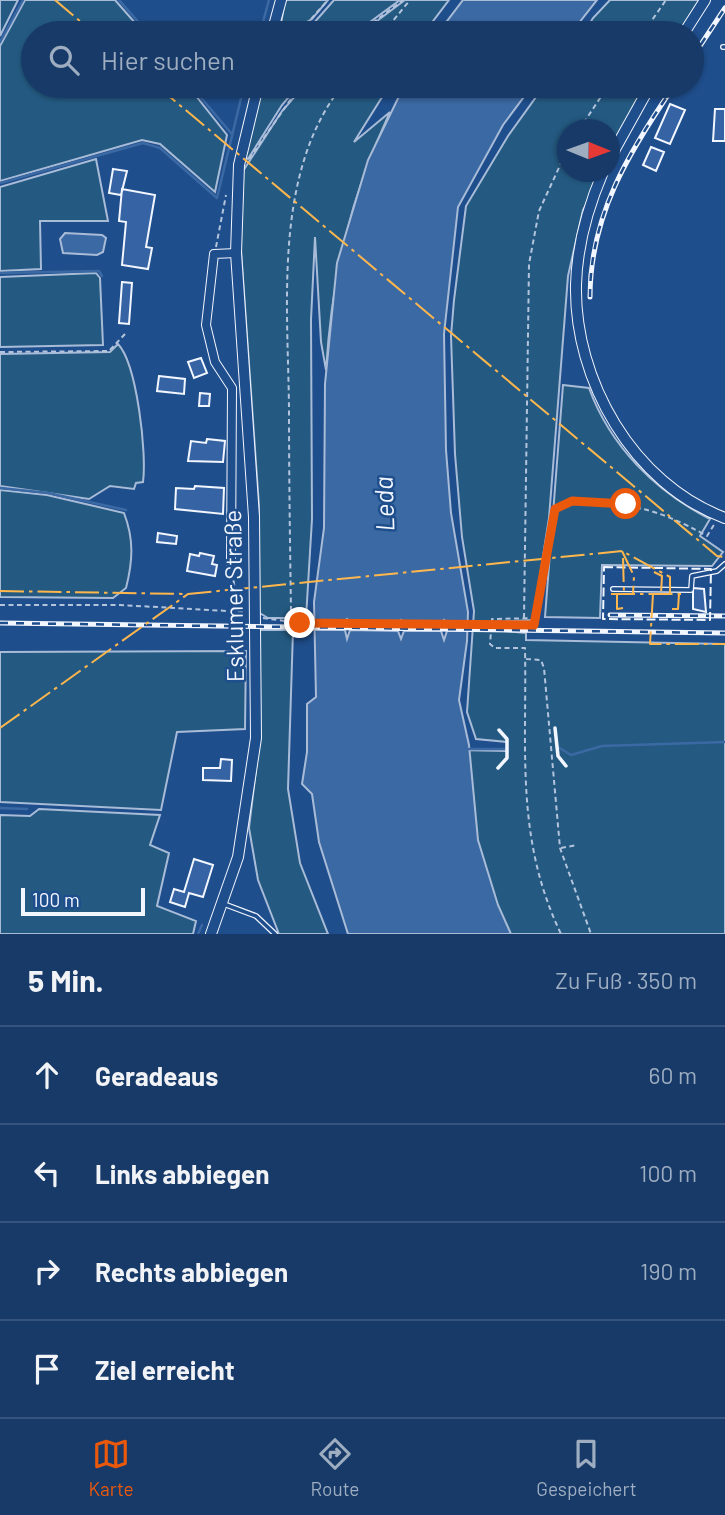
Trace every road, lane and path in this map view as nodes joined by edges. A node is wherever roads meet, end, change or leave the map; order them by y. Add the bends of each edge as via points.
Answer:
1 (281, 0) edge
2 (328, 0) edge
3 (402, 0) edge
4 (410, 0) edge
5 (666, 0) edge
6 (705, 0) edge
7 (275, 21) edge
8 (309, 21) edge
9 (375, 21) edge
10 (393, 21) edge
11 (651, 21) edge
12 (692, 21) edge
13 (255, 98) edge
14 (291, 98) edge
15 (335, 98) edge
16 (600, 98) edge
17 (643, 98) edge
18 (586, 119) edge
19 (620, 140) edge
20 (239, 165) junction
21 (557, 172) edge
22 (600, 182) edge
23 (226, 195) dead end
24 (236, 253) junction
25 (214, 254) junction
26 (125, 334) dead end
27 (0, 352) edge
28 (722, 517) edge
29 (231, 564) joint
30 (725, 565) edge
31 (613, 589) dead end
32 (0, 605) edge
33 (290, 611) dead end
34 (524, 618) junction
35 (536, 618) junction
36 (267, 621) dead end
37 (525, 659) junction
38 (577, 845) dead end
39 (560, 848) junction
40 (224, 904) junction
41 (211, 934) edge
42 (275, 934) edge
43 (561, 934) edge
44 (591, 934) edge

1 - 7 street
2 - 8 path
3 - 9 path
4 - 10 path
5 - 11 path
6 - 12 street
13 - 20 street, Esklumer Straße
14 - 20 path via 251,158
15 - 33 path via 313,138 293,223 288,319
16 - 18 path
17 - 19 street
20 - 24 street, Esklumer Straße
21 - 34 path via 539,211 529,264
22 - 28 street via 582,236 576,284 579,331 593,380 608,413 640,457 676,490
23 - 25 path
24 - 25 street
24 - 40 street, Esklumer Straße via 254,517 256,721 245,822
25 - 29 street, Esklumer Straße via 206,325 215,362 232,388
26 - 27 path via 109,351
28 - 35 path via 707,536 640,506 563,504 551,520
29 - 32 path via 239,612
30 - 31 lane via 692,576 691,590
34 - 35 path
34 - 37 path via 492,619 491,644 495,648 525,648
35 - 36 path, bridge via 534,625
37 - 39 path via 541,660 544,668
37 - 43 path via 527,821 537,874
38 - 39 path
39 - 44 path
40 - 41 street, Esklumer Straße
40 - 42 lane via 256,916

